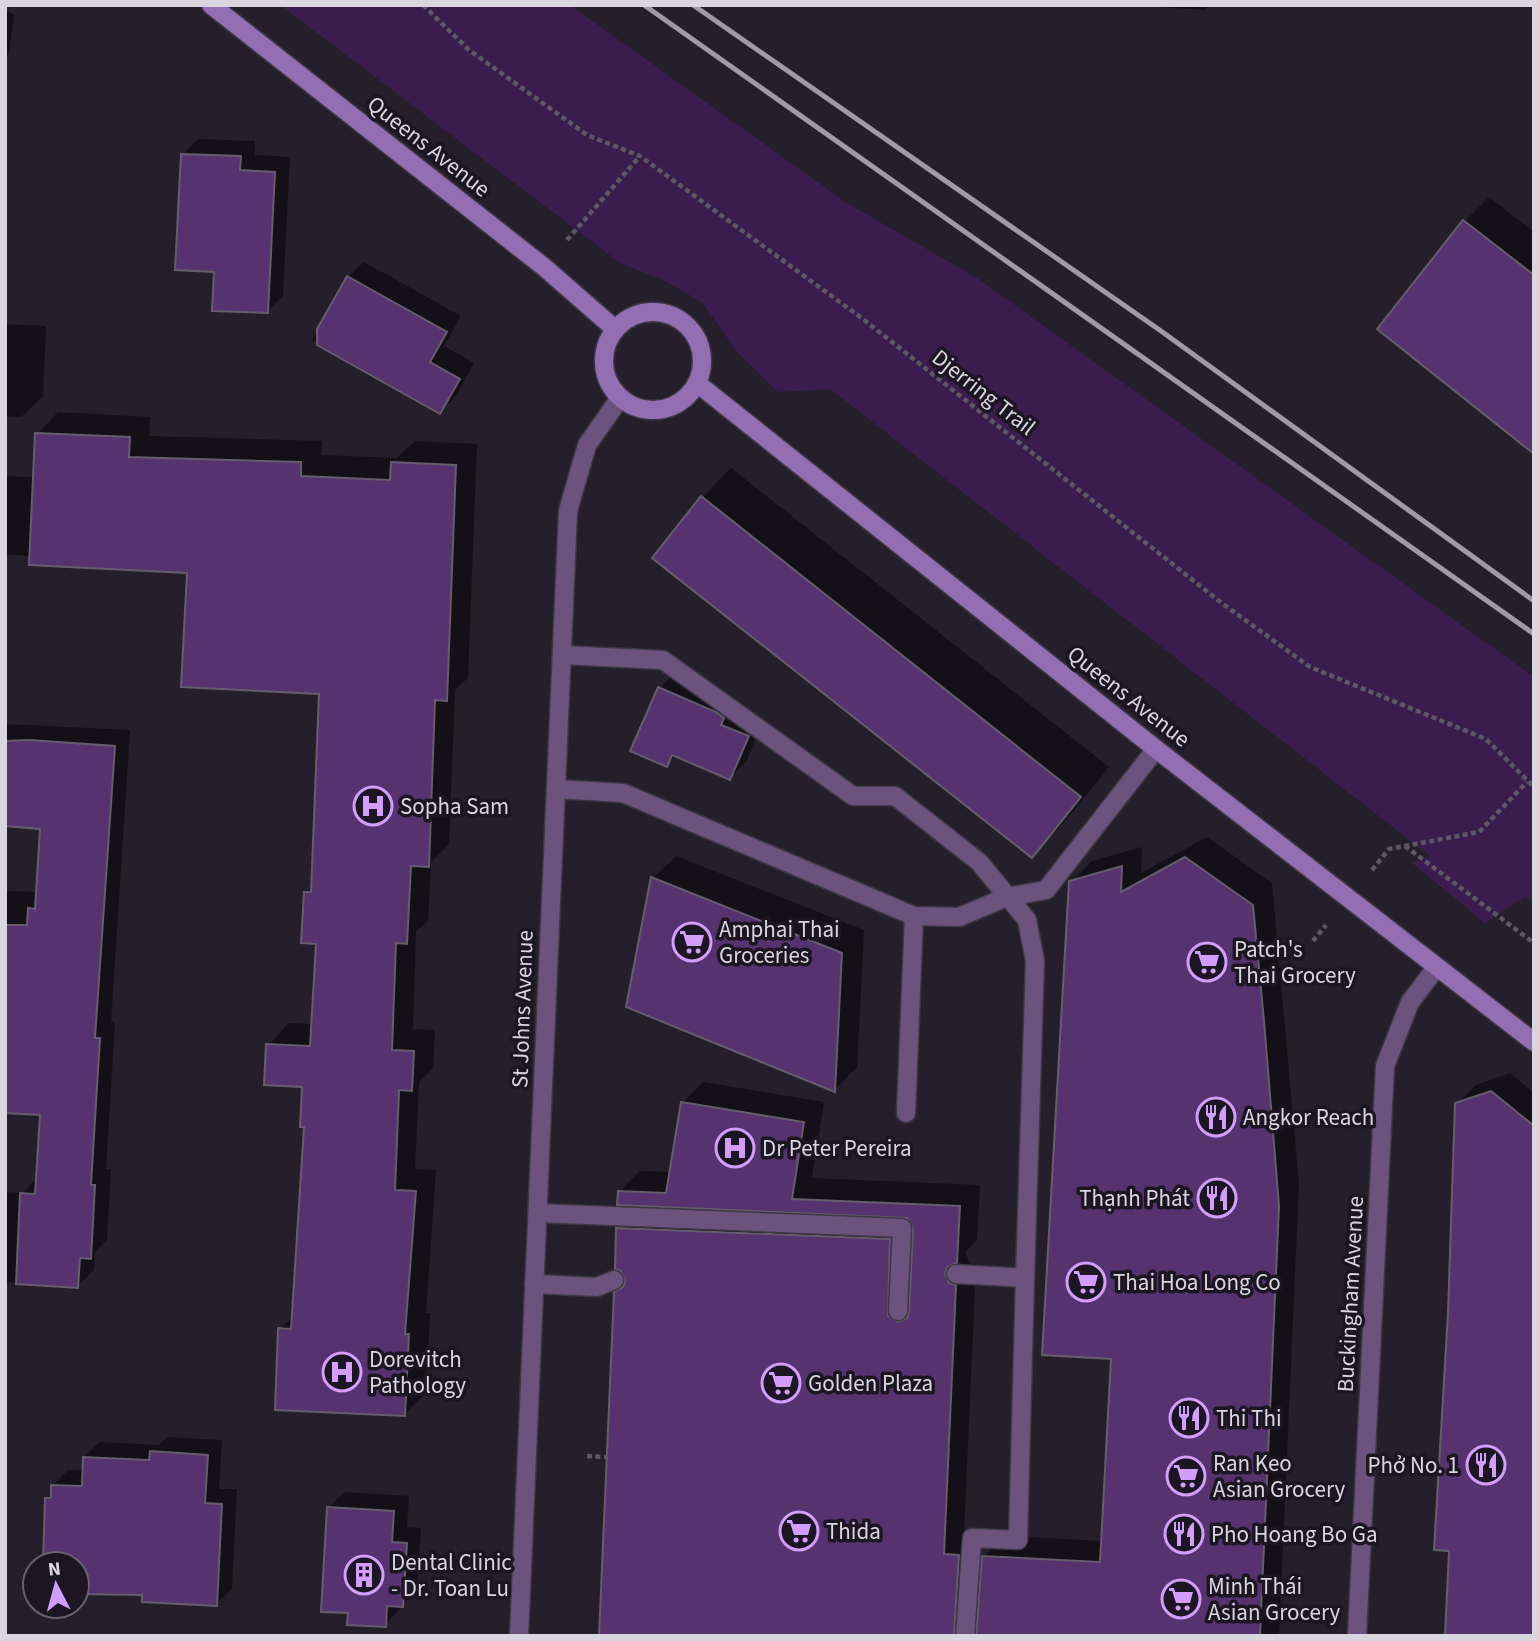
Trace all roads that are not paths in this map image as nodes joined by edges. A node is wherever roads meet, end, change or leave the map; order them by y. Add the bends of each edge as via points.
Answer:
1 (211, 5) edge
2 (615, 328) junction
3 (698, 384) junction
4 (620, 398) junction
5 (563, 656) junction
6 (1156, 749) junction
7 (556, 789) junction
8 (1007, 897) junction
9 (915, 916) junction
10 (1436, 968) junction
11 (1534, 1042) edge
12 (906, 1112) dead end
13 (538, 1213) junction
14 (956, 1274) dead end
15 (1024, 1278) junction
16 (614, 1280) dead end
17 (534, 1284) junction
18 (898, 1311) dead end
19 (519, 1636) edge
20 (965, 1636) edge
21 (1357, 1636) edge

1 - 2 main road, Queens Avenue
2 - 3 main road via 642,312 674,316 688,324 703,352
2 - 4 main road via 607,341 605,371
3 - 4 main road via 687,398 671,407 635,407
3 - 6 main road, Queens Avenue
4 - 5 street, St Johns Avenue via 587,445 568,511
5 - 7 street, St Johns Avenue
5 - 8 street via 663,660 853,796 895,796 979,862
6 - 8 street via 1046,890
6 - 10 main road, Queens Avenue
7 - 9 street via 623,793
7 - 13 street, St Johns Avenue
8 - 9 street via 959,916
8 - 15 street via 1027,920 1035,961
9 - 12 street
10 - 11 main road, Queens Avenue
10 - 21 street, Buckingham Avenue via 1410,1002 1385,1066
13 - 17 street, St Johns Avenue
13 - 18 street via 902,1228
14 - 15 street
15 - 20 street via 1018,1539 972,1538
16 - 17 street via 597,1287
17 - 19 street, St Johns Avenue

